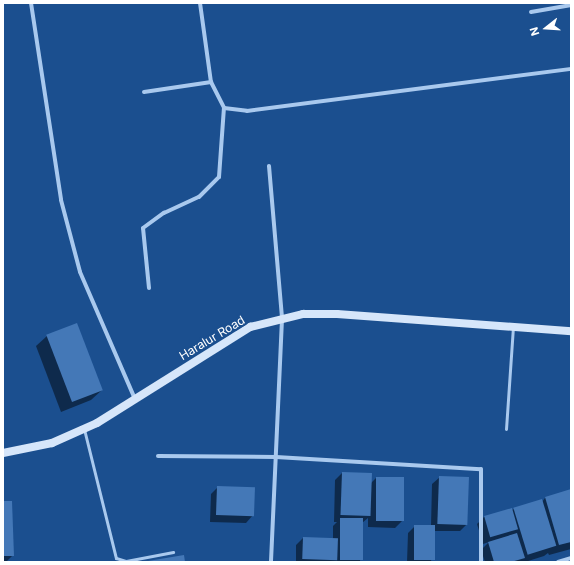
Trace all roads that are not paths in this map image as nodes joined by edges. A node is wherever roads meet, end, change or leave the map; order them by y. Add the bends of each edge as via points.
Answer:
1 (31, 3) edge
2 (200, 3) edge
3 (571, 5) edge
4 (531, 12) dead end
5 (571, 69) edge
6 (211, 82) junction
7 (144, 92) dead end
8 (224, 108) junction
9 (268, 166) dead end
10 (149, 288) dead end
11 (282, 319) junction
12 (513, 327) junction
13 (571, 331) edge
14 (135, 399) junction
15 (84, 429) junction
16 (506, 429) dead end
17 (3, 452) edge
18 (158, 456) dead end
19 (276, 457) junction
20 (173, 552) dead end
21 (571, 558) edge
22 (271, 562) edge
23 (481, 562) edge
24 (558, 562) edge

1 - 14 street via 61,200 80,272
2 - 6 street
3 - 4 street
5 - 8 street via 247,111
6 - 7 street
6 - 8 street
8 - 10 street via 219,177 199,197 164,213 143,228
9 - 11 street
11 - 12 street, Haralur Road via 303,314 337,314
11 - 14 street, Haralur Road via 250,327
11 - 19 street
12 - 13 street, Haralur Road
12 - 16 lane
14 - 15 street, Haralur Road
15 - 17 street, Haralur Road via 52,443
15 - 20 lane via 116,558 126,561
18 - 19 street
19 - 22 street
19 - 23 street via 481,469
21 - 24 street

